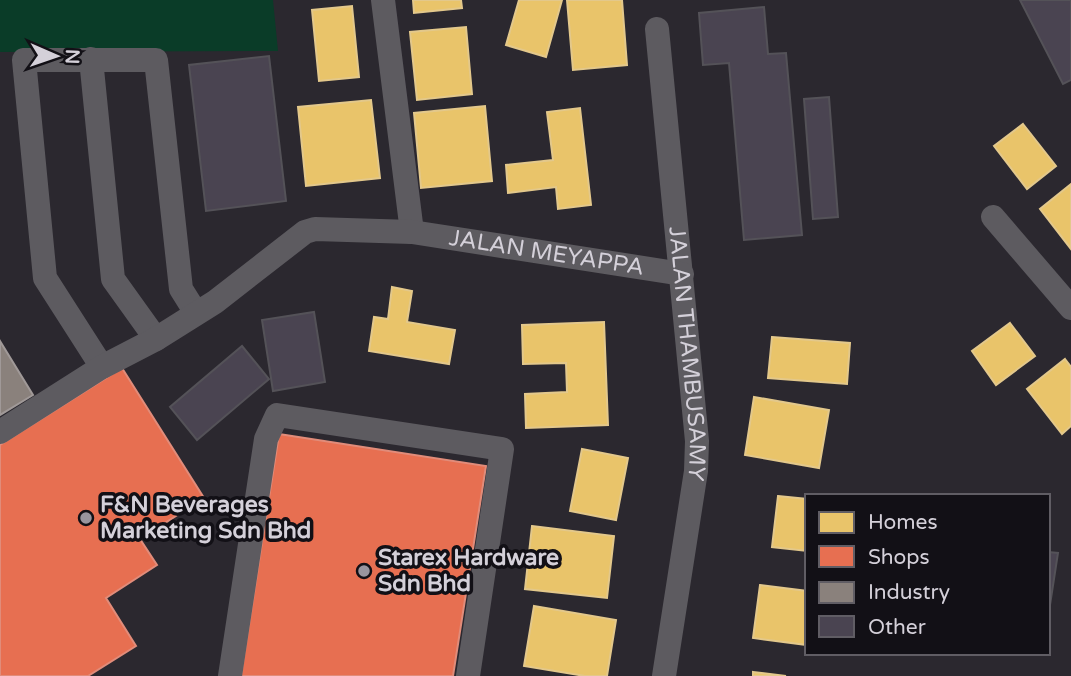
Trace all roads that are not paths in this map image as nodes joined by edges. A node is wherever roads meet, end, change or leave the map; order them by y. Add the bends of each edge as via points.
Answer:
1 (383, 0) edge
2 (657, 29) dead end
3 (91, 60) junction
4 (993, 217) dead end
5 (412, 232) junction
6 (682, 274) junction
7 (1071, 308) edge
8 (196, 313) junction
9 (156, 339) junction
10 (102, 367) junction
11 (0, 432) edge
12 (230, 676) edge
13 (468, 676) edge
14 (664, 676) edge

1 - 5 street
2 - 6 street, JALAN THAMBUSAMY
3 - 8 street via 156,60 181,289
3 - 9 street via 113,279
3 - 10 street via 24,60 45,278
4 - 7 street
5 - 6 street, JALAN MEYAPPA
5 - 8 street, JALAN MEYAPPA via 305,232
6 - 14 street, JALAN THAMBUSAMY via 697,441
8 - 9 street
9 - 10 street
10 - 11 street
12 - 13 street via 266,439 276,415 502,449

